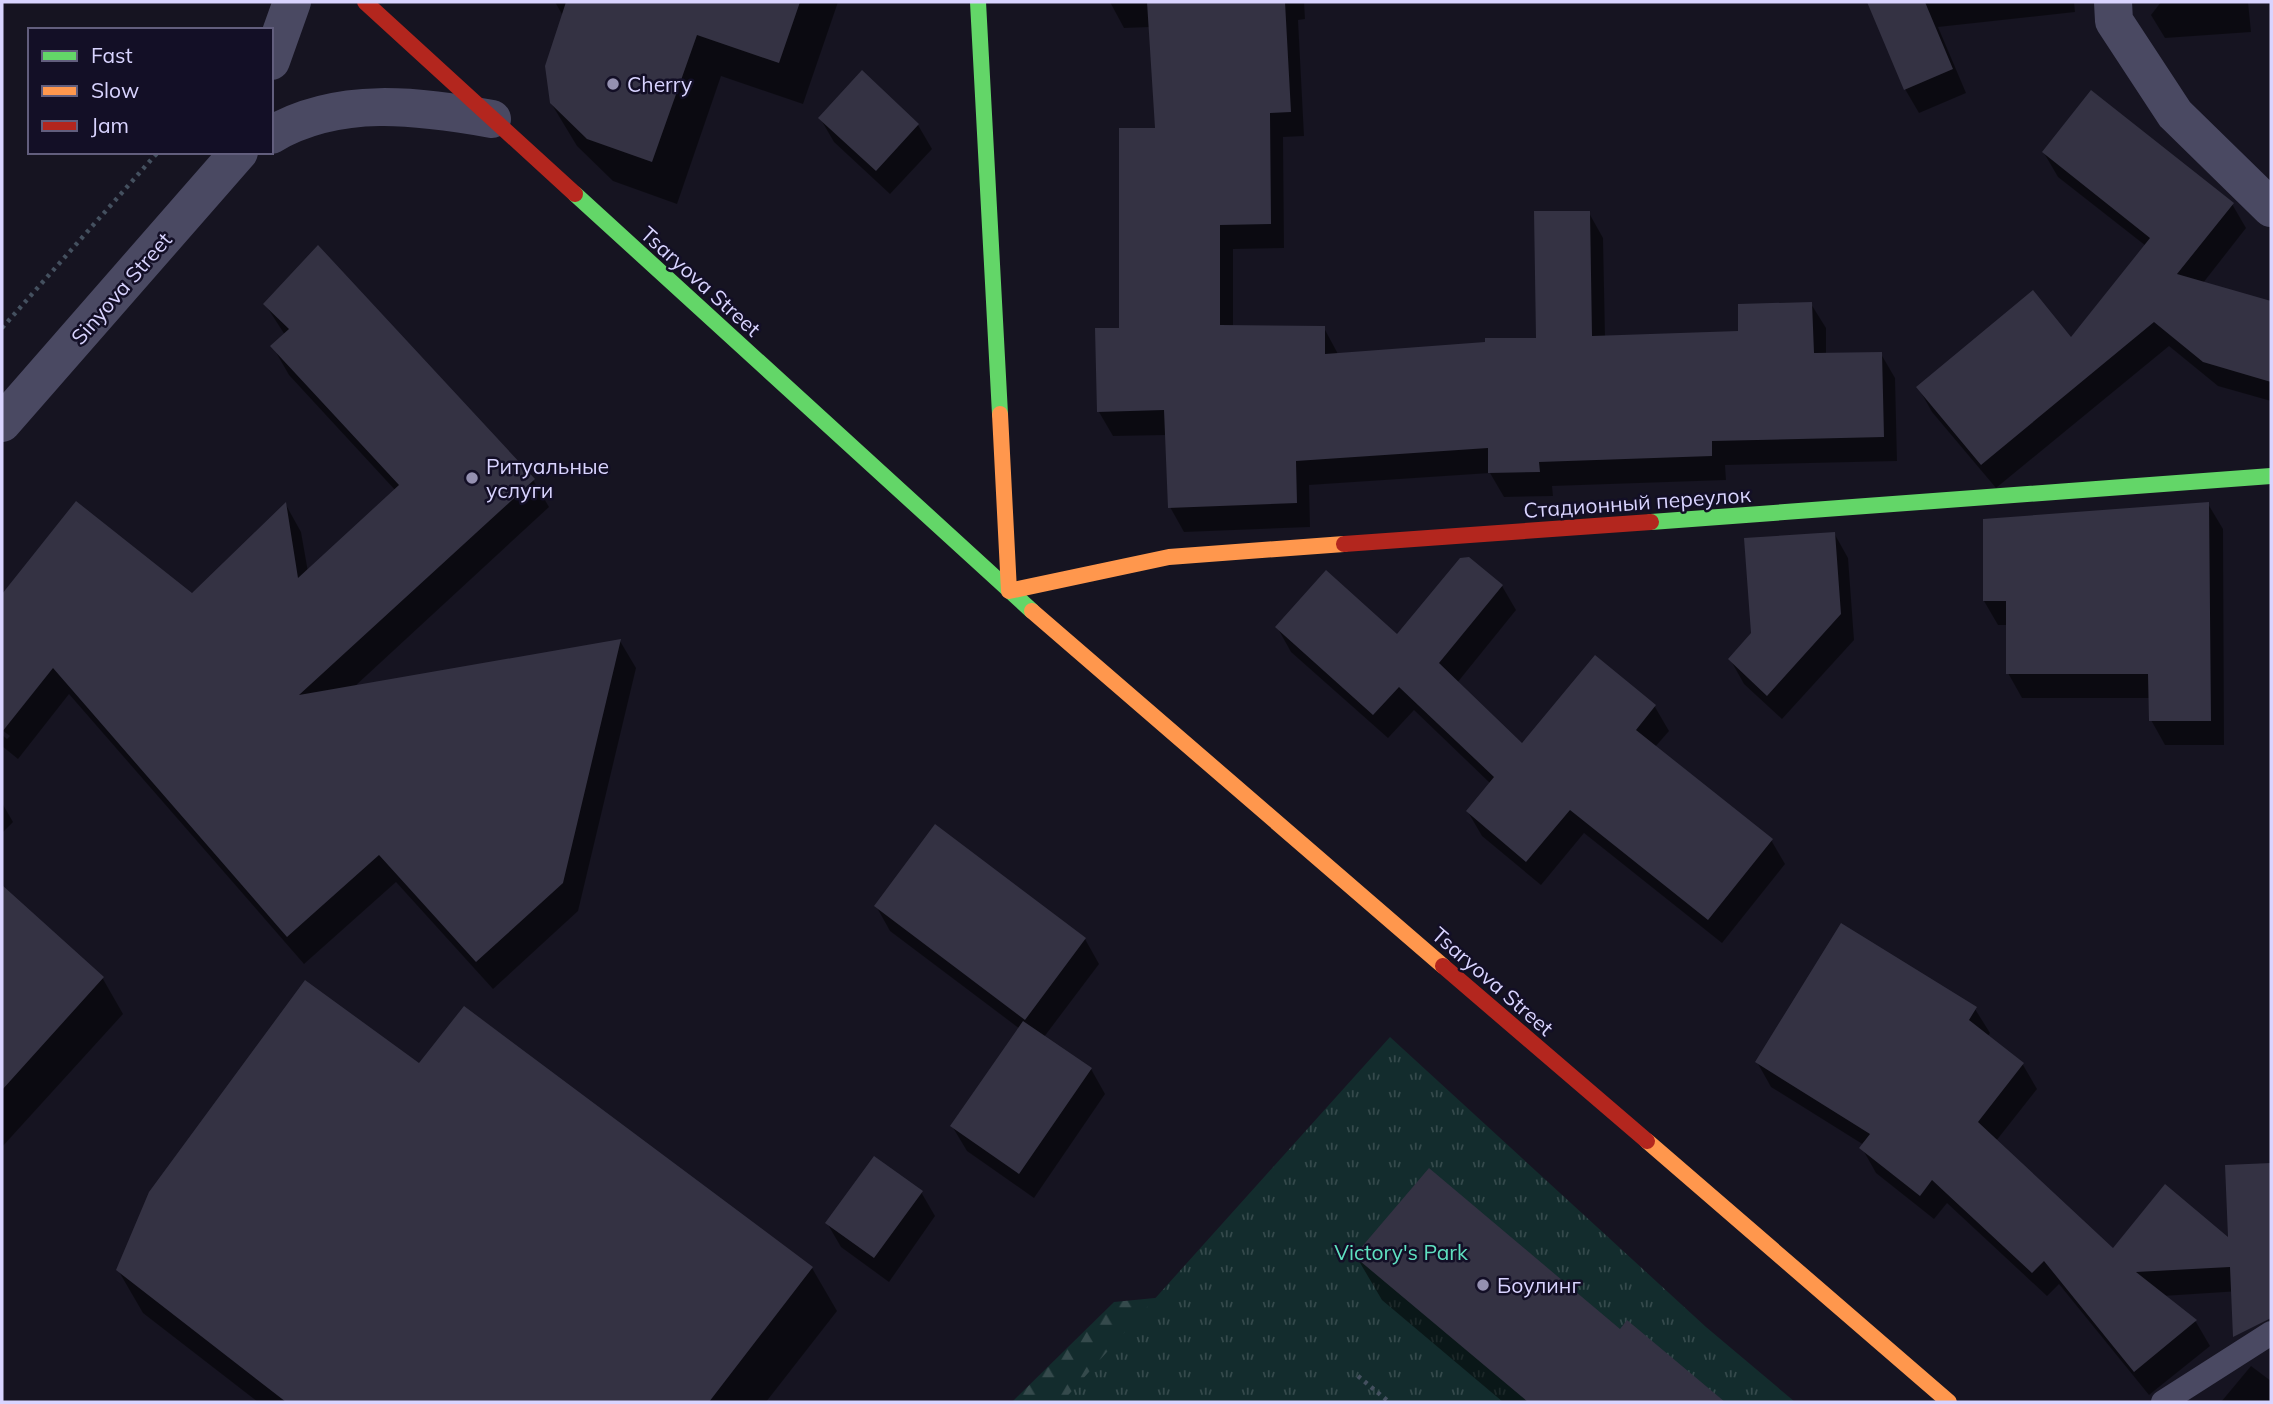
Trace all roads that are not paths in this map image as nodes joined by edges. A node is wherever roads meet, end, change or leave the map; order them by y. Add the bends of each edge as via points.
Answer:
1 (292, 2) edge
2 (365, 2) edge
3 (978, 2) edge
4 (2113, 2) edge
5 (273, 55) edge
6 (492, 119) junction
7 (273, 134) edge
8 (239, 154) edge
9 (2271, 208) edge
10 (2, 423) edge
11 (2271, 477) edge
12 (1009, 592) junction
13 (2271, 1333) edge
14 (1949, 1402) edge
15 (2163, 1402) edge

1 - 5 street
2 - 6 main road, Tsaryova Street
3 - 12 main road
4 - 9 street via 2114,21 2175,114
6 - 7 street via 423,107 358,107 296,121
6 - 12 main road, Tsaryova Street
8 - 10 street, Sinyova Street
11 - 12 main road, Стадионный переулок via 1169,557
12 - 14 main road, Tsaryova Street
13 - 15 lane

